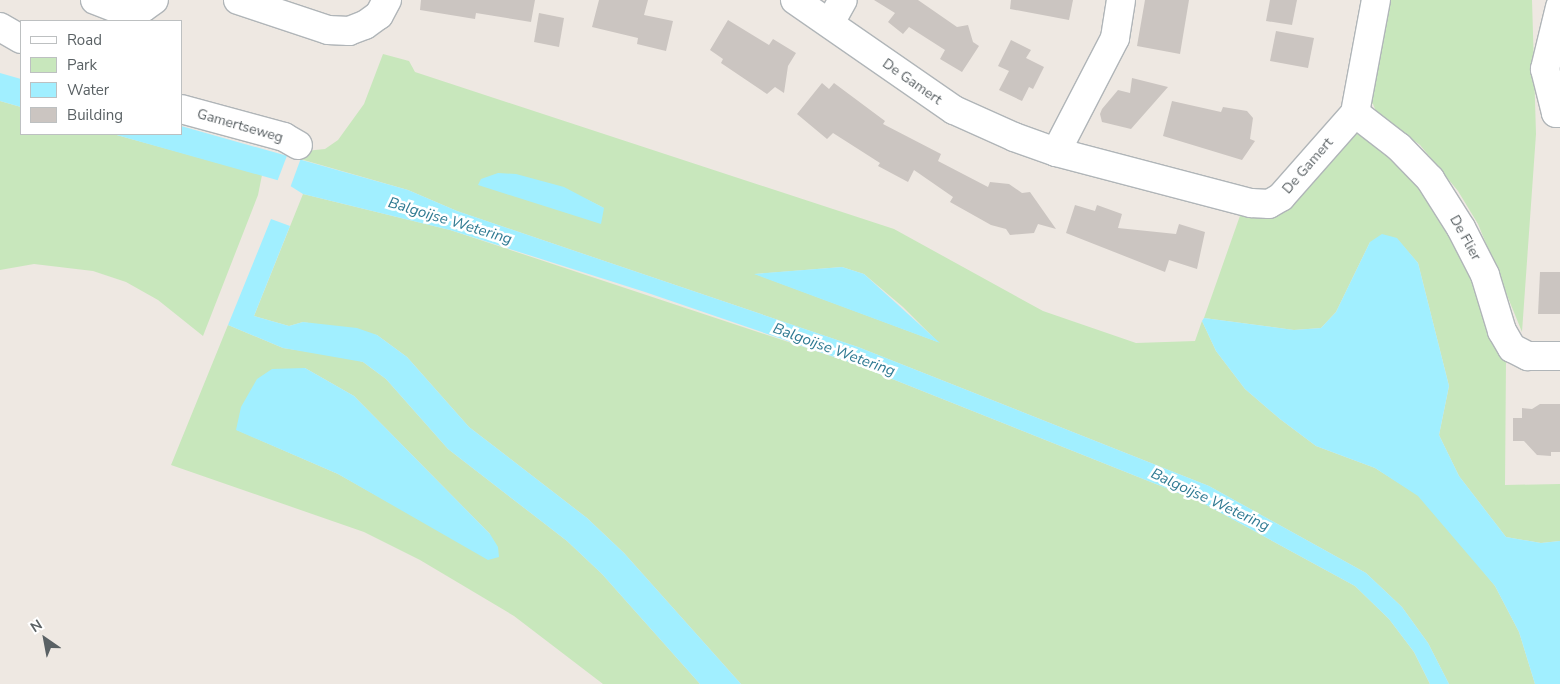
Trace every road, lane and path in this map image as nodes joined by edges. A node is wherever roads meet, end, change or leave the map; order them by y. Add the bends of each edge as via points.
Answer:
1 (95, 0) edge
2 (154, 0) edge
3 (238, 0) edge
4 (387, 0) edge
5 (795, 0) edge
6 (1121, 0) edge
7 (1376, 0) edge
8 (1560, 7) edge
9 (836, 11) edge
10 (0, 27) edge
11 (20, 38) edge
12 (182, 109) edge
13 (1354, 113) junction
14 (1560, 113) edge
15 (298, 145) dead end
16 (1056, 152) junction
17 (1560, 356) edge

1 - 2 street via 124,11 144,7
3 - 4 street via 328,30 349,31 365,26 379,15
5 - 9 street, De Gamert
6 - 16 street via 1115,38
7 - 13 street, De Gamert
8 - 14 street via 1545,69 1556,113
9 - 16 street, De Gamert via 954,110
10 - 11 street
12 - 15 street, Gamertseweg via 284,137
13 - 16 street, De Gamert via 1281,197 1268,204 1251,203
13 - 17 street, De Flier via 1399,147 1430,179 1461,228 1485,275 1502,331 1512,348 1528,356

